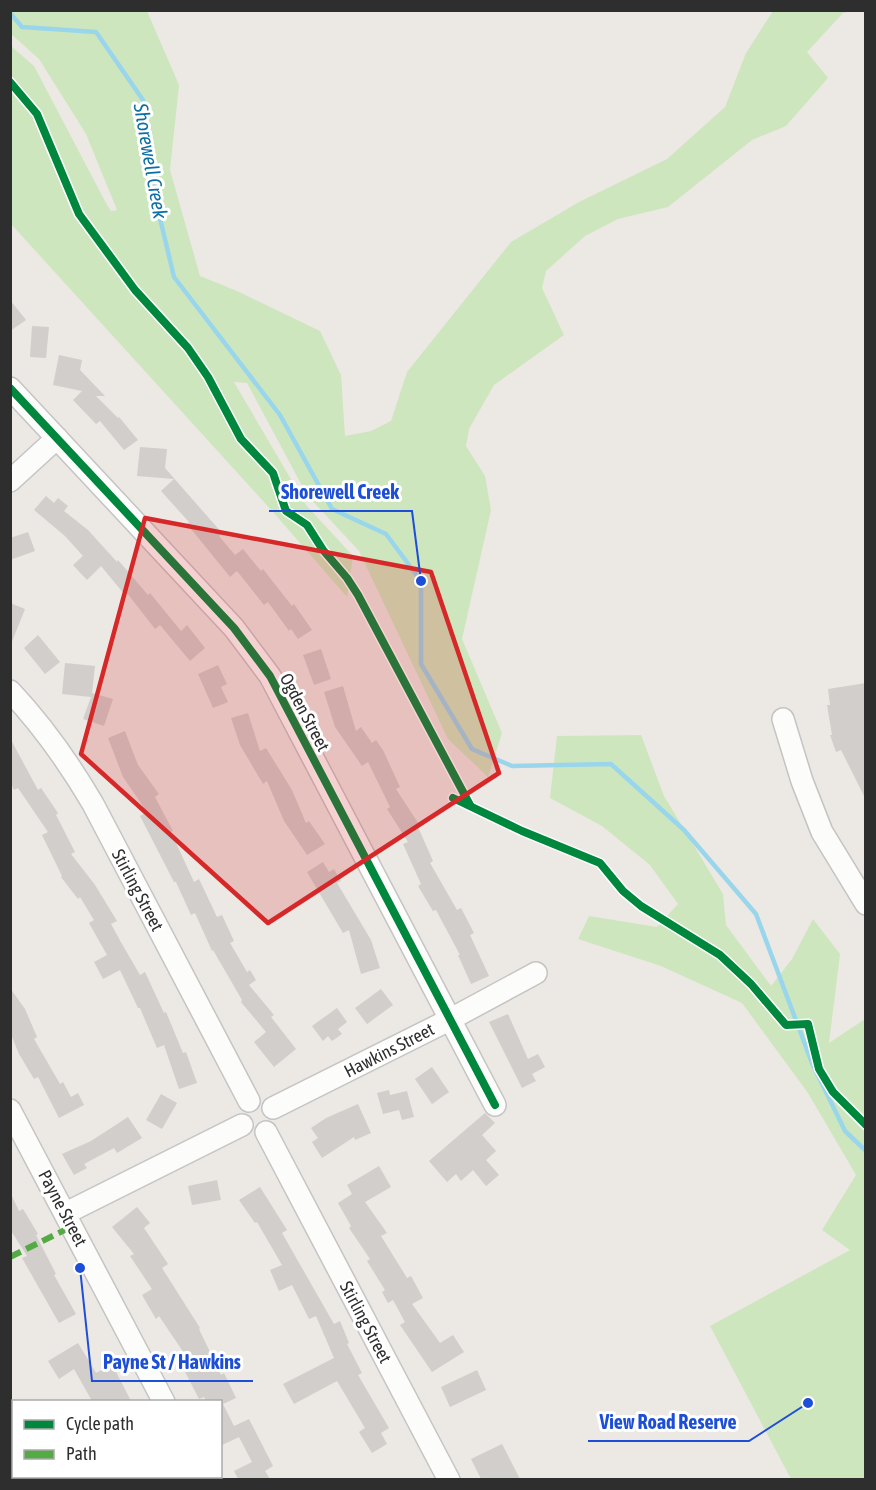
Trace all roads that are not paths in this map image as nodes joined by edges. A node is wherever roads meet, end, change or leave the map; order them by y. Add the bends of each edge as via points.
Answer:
1 (10, 388) edge
2 (57, 438) junction
3 (10, 481) edge
4 (10, 691) edge
5 (783, 719) dead end
6 (863, 892) edge
7 (536, 973) dead end
8 (449, 1020) junction
9 (249, 1101) junction
10 (495, 1105) dead end
11 (273, 1108) junction
12 (10, 1110) edge
13 (242, 1125) junction
14 (266, 1132) junction
15 (66, 1214) junction
16 (163, 1400) edge
17 (449, 1479) edge

1 - 2 street, Ogden Street
2 - 3 street
2 - 8 street, Ogden Street via 234,628 270,676
4 - 9 street, Stirling Street via 68,762
5 - 6 street via 822,832
7 - 8 street, Hawkins Street
8 - 10 street, Ogden Street
8 - 11 street, Hawkins Street
9 - 11 street via 260,1099
9 - 13 street via 242,1109
11 - 14 street via 275,1119
12 - 15 street, Payne Street
13 - 14 street via 255,1134
13 - 15 street
14 - 17 street, Stirling Street
15 - 16 street, Payne Street

